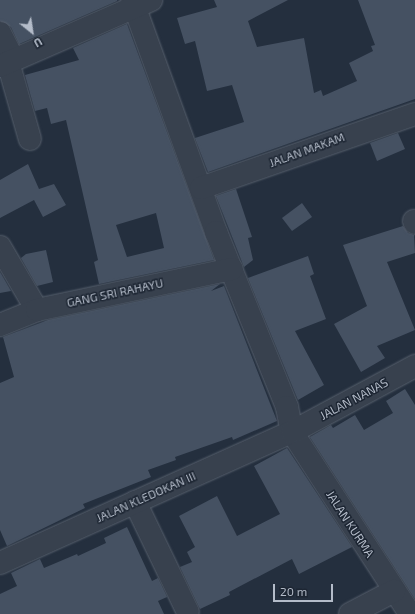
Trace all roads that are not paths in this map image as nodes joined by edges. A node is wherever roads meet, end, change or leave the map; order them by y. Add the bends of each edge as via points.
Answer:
1 (140, 2) edge
2 (0, 33) edge
3 (7, 62) edge
4 (415, 114) edge
5 (30, 139) dead end
6 (200, 188) junction
7 (0, 247) edge
8 (232, 269) junction
9 (37, 310) junction
10 (0, 325) edge
11 (415, 366) edge
12 (292, 432) junction
13 (135, 502) junction
14 (0, 563) edge
15 (394, 591) junction
16 (188, 612) dead end
17 (350, 614) edge
18 (410, 614) edge

1 - 3 street
1 - 6 street
2 - 3 street
3 - 5 street
4 - 6 street, JALAN MAKAM
6 - 8 street
7 - 9 street
8 - 9 street, GANG SRI RAHAYU
8 - 12 street via 287,407
9 - 10 street, GANG SRI RAHAYU
11 - 12 street, JALAN NANAS
12 - 13 street, JALAN KLEDOKAN III via 186,482
12 - 15 street, JALAN KURMA
13 - 14 street, JALAN KLEDOKAN III
13 - 16 street
15 - 17 street
15 - 18 street, JALAN KURMA

